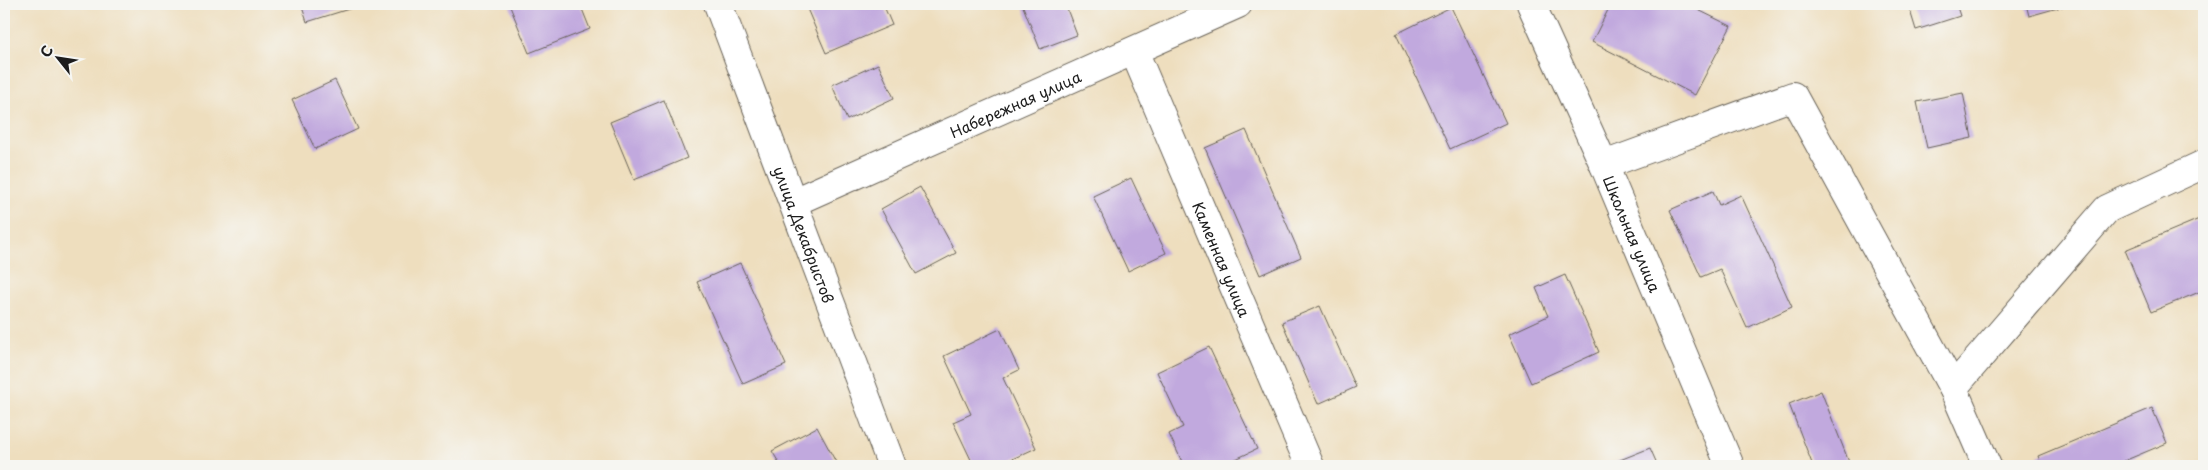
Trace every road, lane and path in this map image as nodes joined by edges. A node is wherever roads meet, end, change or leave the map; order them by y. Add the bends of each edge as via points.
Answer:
1 (718, 4) edge
2 (1238, 4) edge
3 (1531, 4) edge
4 (1134, 52) junction
5 (2204, 164) edge
6 (1604, 166) junction
7 (794, 202) junction
8 (1953, 388) junction
9 (892, 466) edge
10 (1310, 466) edge
11 (1730, 466) edge
12 (1987, 466) edge

1 - 7 street, улица Декабристов
2 - 4 street, Набережная улица
3 - 6 street, Школьная улица
4 - 7 street, Набережная улица
4 - 10 street, Каменная улица
5 - 8 street via 2108,209
6 - 8 street via 1793,96
6 - 11 street, Школьная улица
7 - 9 street, улица Декабристов
8 - 12 street

